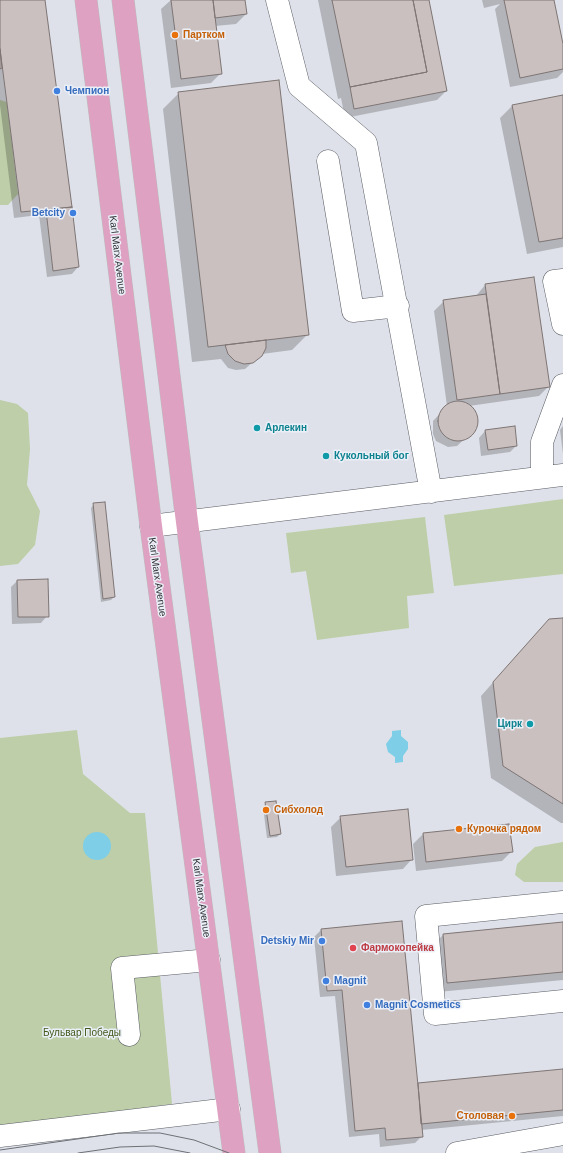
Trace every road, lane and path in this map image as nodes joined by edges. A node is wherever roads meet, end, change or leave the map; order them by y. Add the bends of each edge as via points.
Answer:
1 (86, 0) edge
2 (122, 0) edge
3 (277, 0) edge
4 (328, 161) dead end
5 (563, 280) edge
6 (398, 306) junction
7 (563, 324) edge
8 (563, 385) edge
9 (553, 476) edge
10 (431, 492) junction
11 (187, 522) junction
12 (150, 526) junction
13 (563, 902) edge
14 (209, 960) junction
15 (563, 1001) edge
16 (129, 1035) dead end
17 (229, 1109) junction
18 (563, 1134) edge
19 (0, 1136) edge
20 (234, 1153) edge
21 (270, 1153) edge
22 (457, 1153) edge

1 - 12 main road, Karl Marx Avenue
2 - 11 main road
3 - 6 street via 299,86 366,143
4 - 6 street via 354,311
5 - 7 street via 554,282
6 - 10 street
8 - 9 street via 542,442
9 - 10 street
10 - 11 street
11 - 12 street
11 - 21 main road
12 - 14 main road, Karl Marx Avenue
13 - 15 street via 426,916 435,1014
14 - 16 street via 122,968
14 - 17 main road, Karl Marx Avenue
17 - 19 street
17 - 20 main road, Karl Marx Avenue
18 - 22 street

